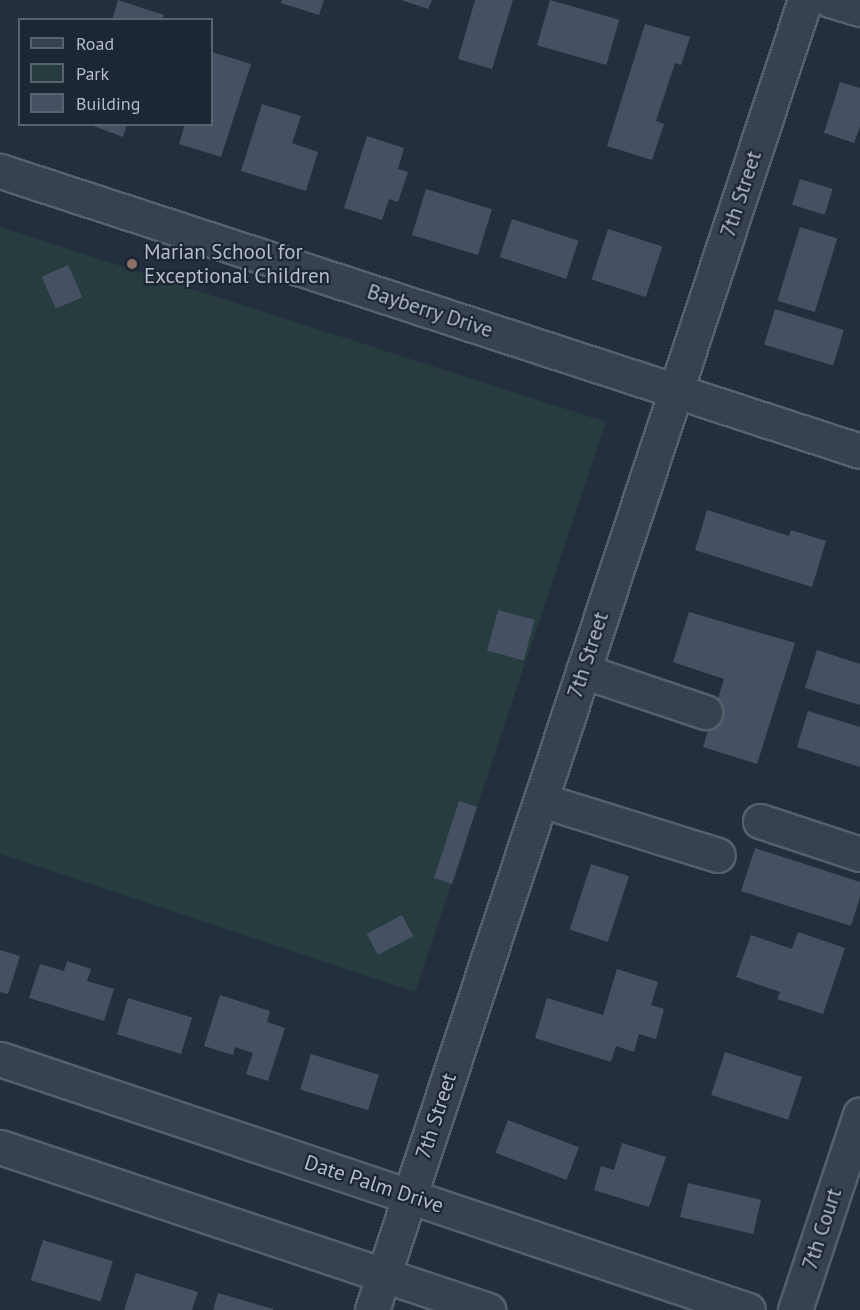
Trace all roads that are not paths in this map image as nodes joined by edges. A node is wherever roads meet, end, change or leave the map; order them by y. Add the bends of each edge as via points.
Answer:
1 (805, 0) edge
2 (831, 0) edge
3 (860, 9) edge
4 (0, 171) edge
5 (676, 390) junction
6 (860, 451) edge
7 (583, 671) junction
8 (705, 712) dead end
9 (541, 800) junction
10 (760, 821) dead end
11 (860, 854) edge
12 (718, 855) dead end
13 (0, 1059) edge
14 (860, 1114) edge
15 (0, 1147) edge
16 (410, 1195) junction
17 (384, 1276) junction
18 (372, 1310) edge
19 (488, 1310) edge
20 (748, 1310) edge
21 (795, 1310) edge

1 - 5 street, 7th Street
2 - 3 street
4 - 5 street, Bayberry Drive
5 - 6 street, Bayberry Drive
5 - 7 street, 7th Street
7 - 8 street
7 - 9 street, 7th Street
9 - 12 street
9 - 16 street, 7th Street
10 - 11 street
13 - 16 street, Date Palm Drive
14 - 21 street, 7th Court
15 - 17 street
16 - 17 street, 7th Street
16 - 20 street, Date Palm Drive
17 - 18 street, 7th Street
17 - 19 street

